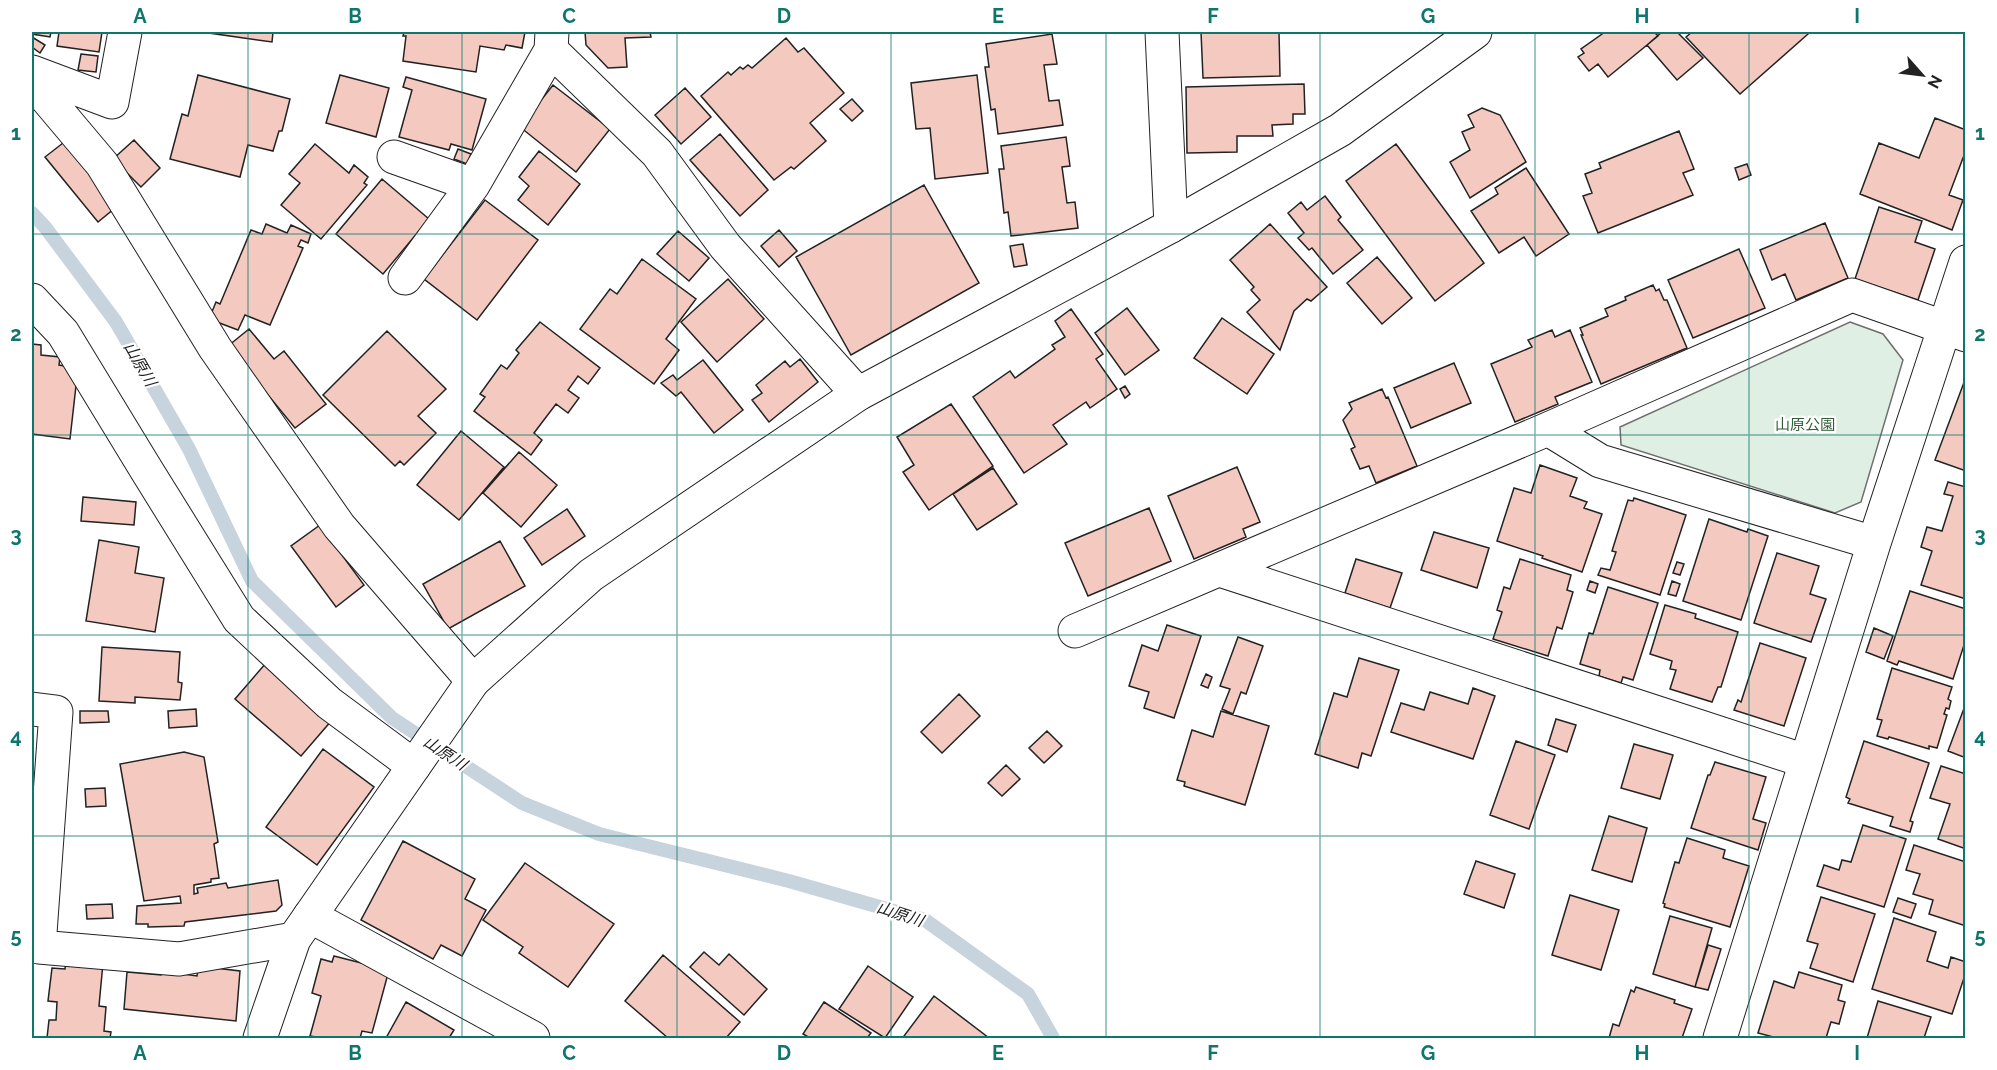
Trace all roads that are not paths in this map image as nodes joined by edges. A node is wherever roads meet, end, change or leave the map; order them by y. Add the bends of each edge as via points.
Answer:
1 (125, 32) edge
2 (1162, 32) edge
3 (1475, 32) edge
4 (552, 41) edge
5 (32, 72) edge
6 (32, 81) edge
7 (394, 157) dead end
8 (473, 185) junction
9 (1171, 226) junction
10 (1965, 262) edge
11 (405, 278) dead end
12 (32, 300) edge
13 (1955, 331) edge
14 (858, 394) junction
15 (1548, 429) junction
16 (1874, 543) junction
17 (1220, 570) junction
18 (1076, 631) dead end
19 (473, 681) junction
20 (32, 709) edge
21 (1805, 761) junction
22 (414, 766) junction
23 (302, 928) junction
24 (260, 1038) edge
25 (533, 1038) edge
26 (1720, 1038) edge

1 - 5 street via 111,102
2 - 9 street
3 - 9 street via 1340,130
4 - 8 street
4 - 14 street via 657,153 725,246
6 - 19 street via 102,164 214,348 339,526
7 - 8 street
8 - 11 street
9 - 14 street
10 - 13 street
12 - 22 street via 63,333 239,619 329,703
13 - 15 street via 1852,295
13 - 16 street
14 - 19 street via 591,575
15 - 16 street via 1600,461
15 - 17 street
16 - 21 street
17 - 18 street
17 - 21 street
19 - 22 street
20 - 23 street via 56,712 39,947 179,959
21 - 26 street
22 - 23 street
23 - 24 street
23 - 25 street

